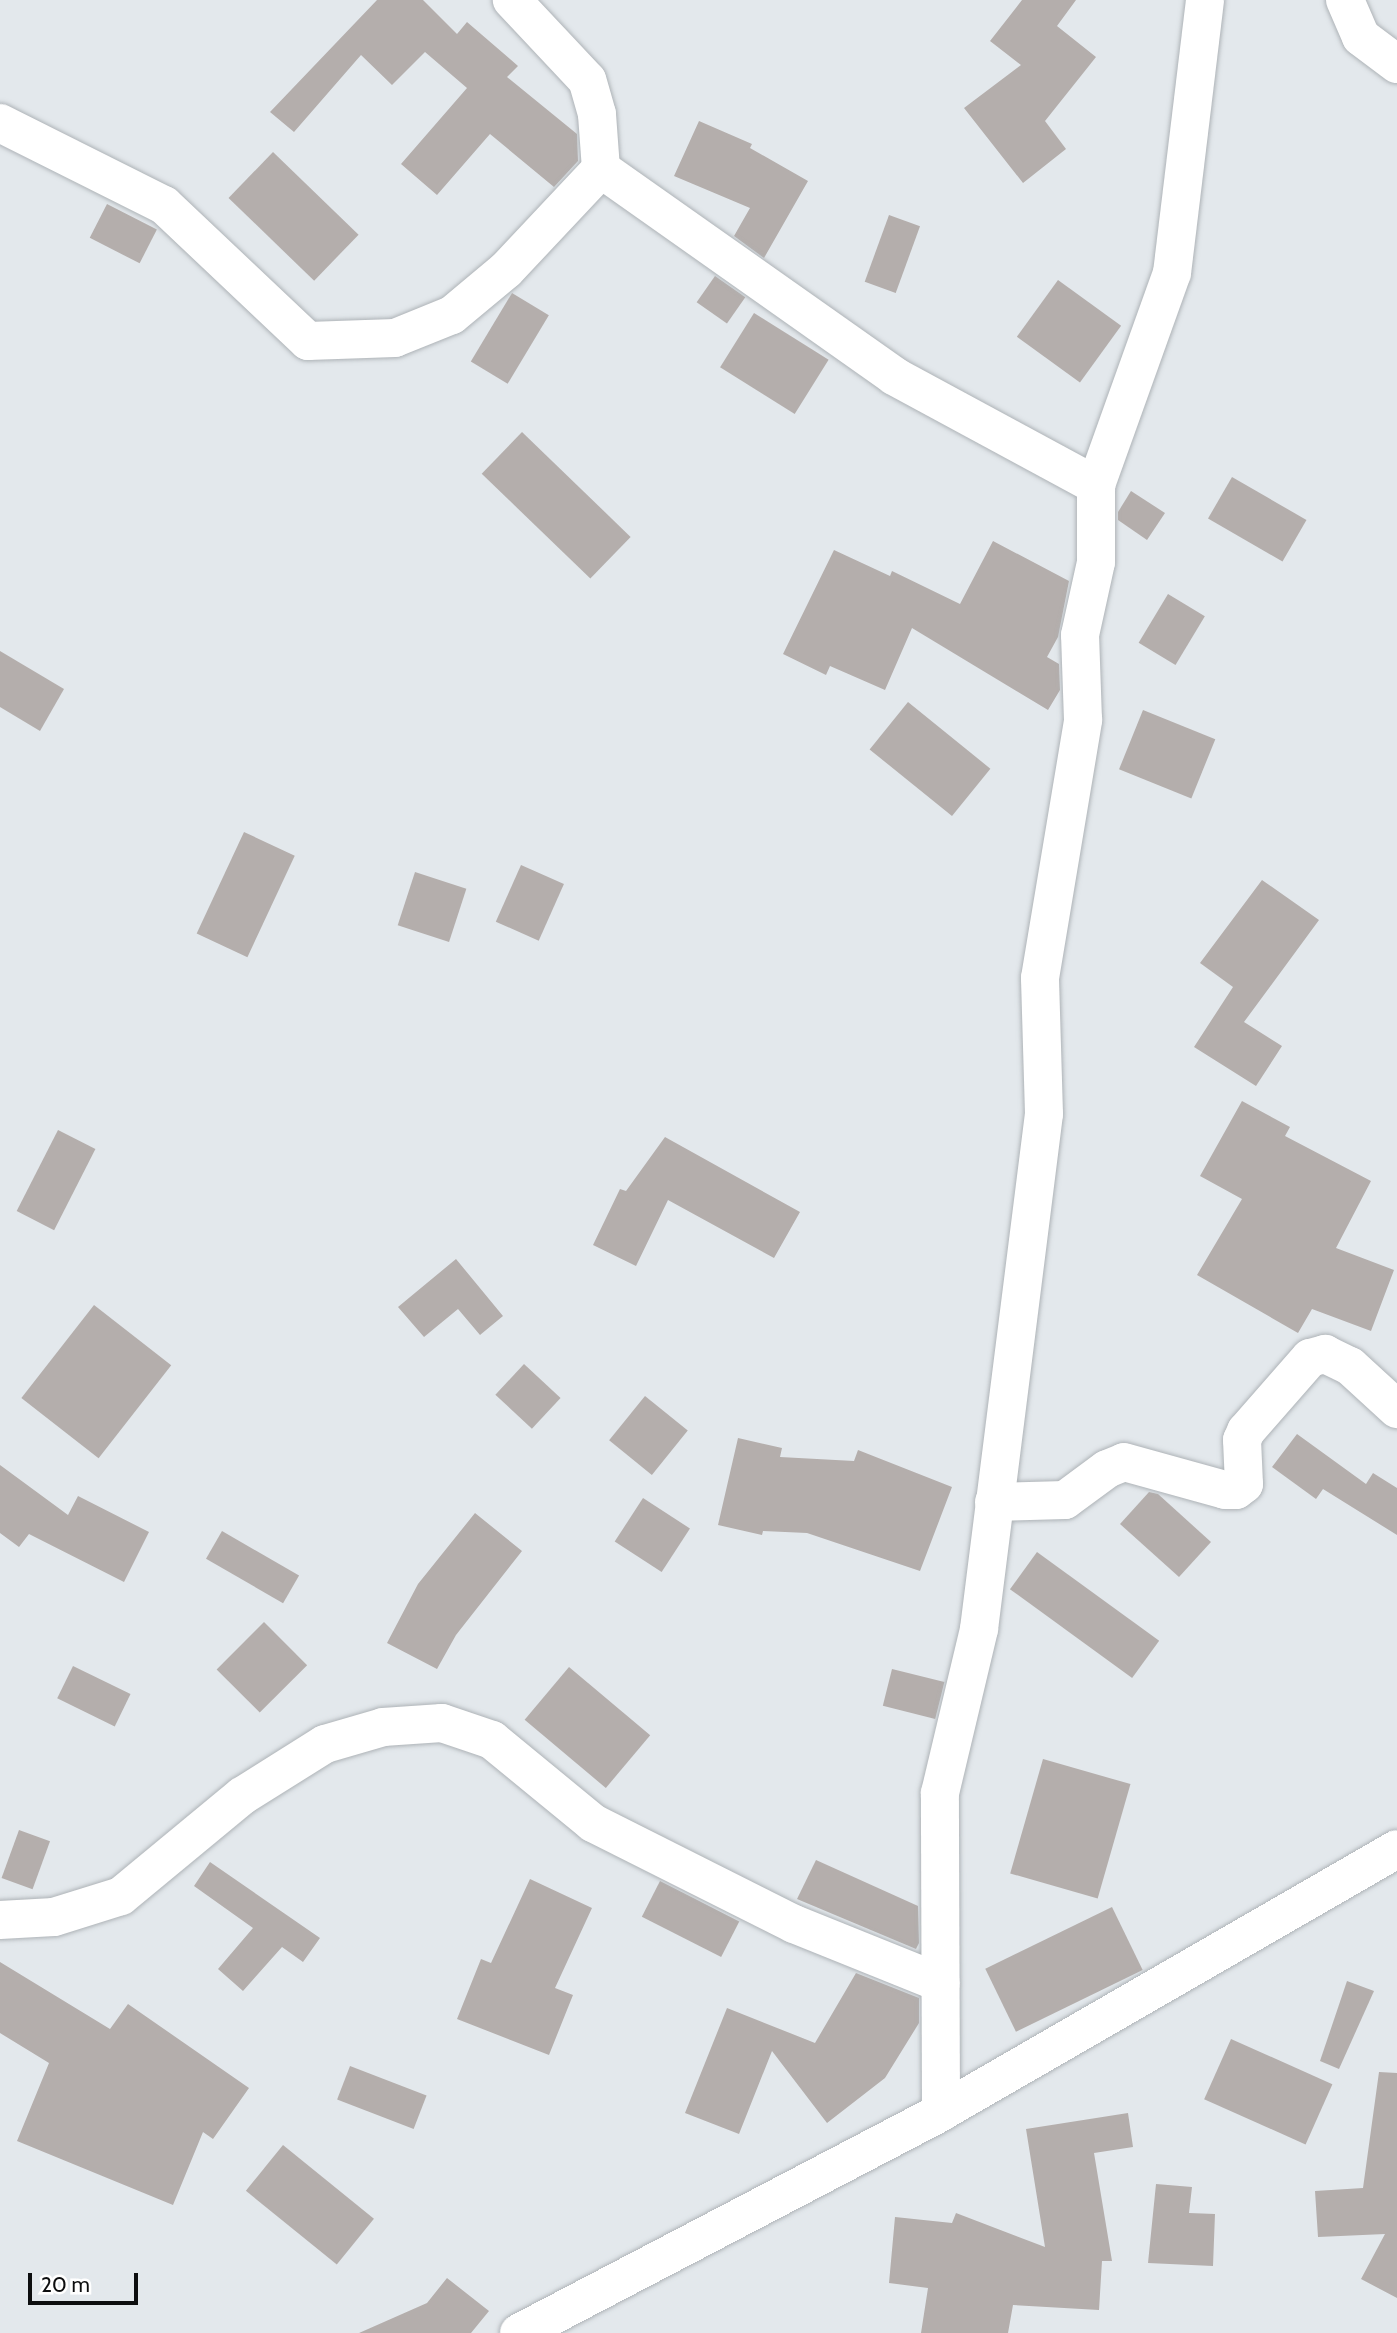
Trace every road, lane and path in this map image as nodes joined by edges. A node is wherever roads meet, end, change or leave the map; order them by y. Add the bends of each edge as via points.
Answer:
1 (512, 0) edge
2 (1205, 0) edge
3 (1345, 0) edge
4 (1397, 64) edge
5 (0, 123) edge
6 (601, 169) junction
7 (1096, 485) junction
8 (1397, 1409) edge
9 (994, 1502) junction
10 (1397, 1849) edge
11 (0, 1920) edge
12 (941, 1983) junction
13 (941, 2112) junction
14 (519, 2333) edge

1 - 6 street via 587,80 597,114
2 - 7 street via 1172,274
3 - 4 street via 1361,37
5 - 6 street via 164,205 308,341 395,338 452,315 506,270
6 - 7 street via 894,376
7 - 9 street via 1096,562 1080,635 1083,720 1040,978 1044,1114
8 - 9 street via 1350,1366 1325,1354 1310,1358 1246,1431 1242,1440 1244,1484 1236,1489 1124,1462 1066,1500
9 - 12 street via 979,1629 940,1793
10 - 13 street
11 - 12 street via 54,1917 121,1896 242,1796 325,1744 383,1727 442,1723 492,1740 593,1823 794,1924
12 - 13 street
13 - 14 street

